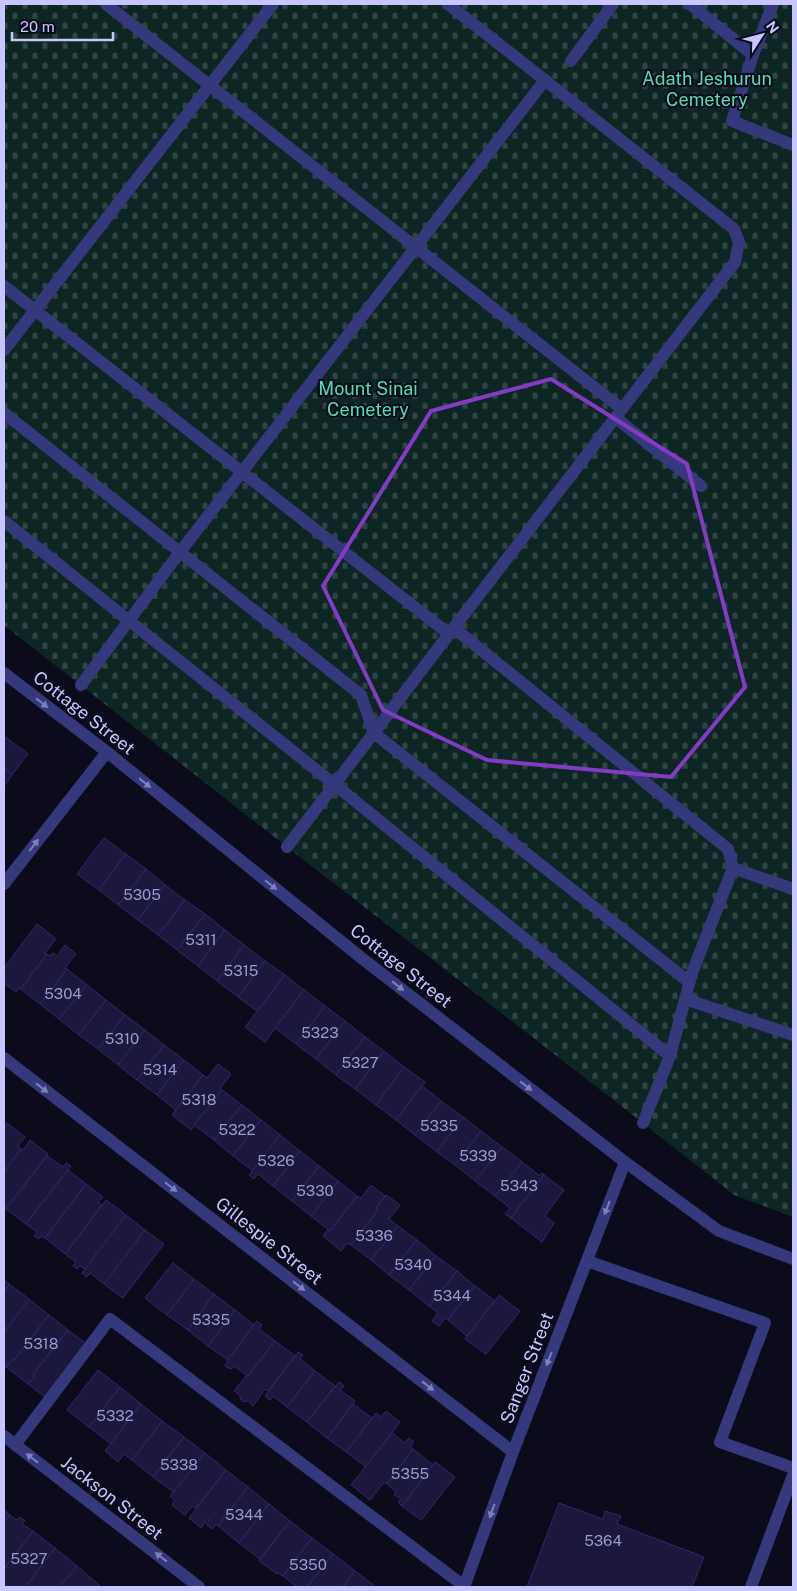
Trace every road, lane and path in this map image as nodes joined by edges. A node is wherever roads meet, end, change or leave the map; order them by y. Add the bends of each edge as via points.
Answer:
1 (106, 4) edge
2 (273, 4) edge
3 (448, 4) edge
4 (613, 4) edge
5 (690, 4) edge
6 (773, 4) edge
7 (754, 54) junction
8 (571, 61) dead end
9 (545, 80) junction
10 (210, 86) junction
11 (793, 145) edge
12 (416, 246) junction
13 (4, 286) edge
14 (35, 311) junction
15 (4, 350) edge
16 (4, 413) edge
17 (619, 413) junction
18 (242, 473) junction
19 (701, 486) dead end
20 (4, 521) edge
21 (180, 552) junction
22 (129, 620) junction
23 (451, 631) junction
24 (4, 673) edge
25 (81, 685) dead end
26 (374, 733) junction
27 (107, 752) junction
28 (334, 784) junction
29 (287, 847) dead end
30 (733, 868) junction
31 (4, 884) edge
32 (793, 889) edge
33 (689, 982) junction
34 (685, 998) junction
35 (793, 1035) edge
36 (670, 1056) junction
37 (4, 1058) edge
38 (643, 1123) dead end
39 (625, 1162) junction
40 (793, 1259) edge
41 (587, 1261) junction
42 (4, 1436) edge
43 (15, 1445) junction
44 (513, 1452) junction
45 (793, 1468) edge
46 (793, 1475) edge
47 (199, 1587) edge
48 (464, 1587) edge
49 (751, 1587) edge

1 - 10 street
2 - 10 street
3 - 9 street
4 - 8 street
5 - 7 street
6 - 7 street
7 - 11 street via 732,122
9 - 12 street
9 - 17 street via 734,228 739,242 735,262
10 - 12 street
10 - 14 street
12 - 17 street
12 - 18 street
13 - 14 street
14 - 15 street
14 - 18 street
16 - 21 street
17 - 19 street
17 - 23 street
18 - 21 street
18 - 23 street
20 - 22 street
21 - 22 street
21 - 26 street via 361,695
22 - 25 street
22 - 28 street
23 - 26 street
23 - 30 street via 728,849
24 -> 27 street, Cottage Street
26 - 28 street
26 - 33 street
31 -> 27 street
27 -> 39 street, Cottage Street via 359,956
28 - 29 street
28 - 36 street
30 - 32 street
30 - 33 street
33 - 34 street
34 - 35 street
34 - 36 street
36 - 38 street
37 -> 44 street, Gillespie Street
39 - 40 street, Cottage Street via 719,1231
39 -> 41 street, Sanger Street
41 -> 44 street, Sanger Street
41 - 45 street via 765,1324 720,1442
42 - 43 street, Jackson Street
47 -> 43 street, Jackson Street
43 - 48 street via 110,1319
44 -> 48 street, Sanger Street
46 - 49 street

